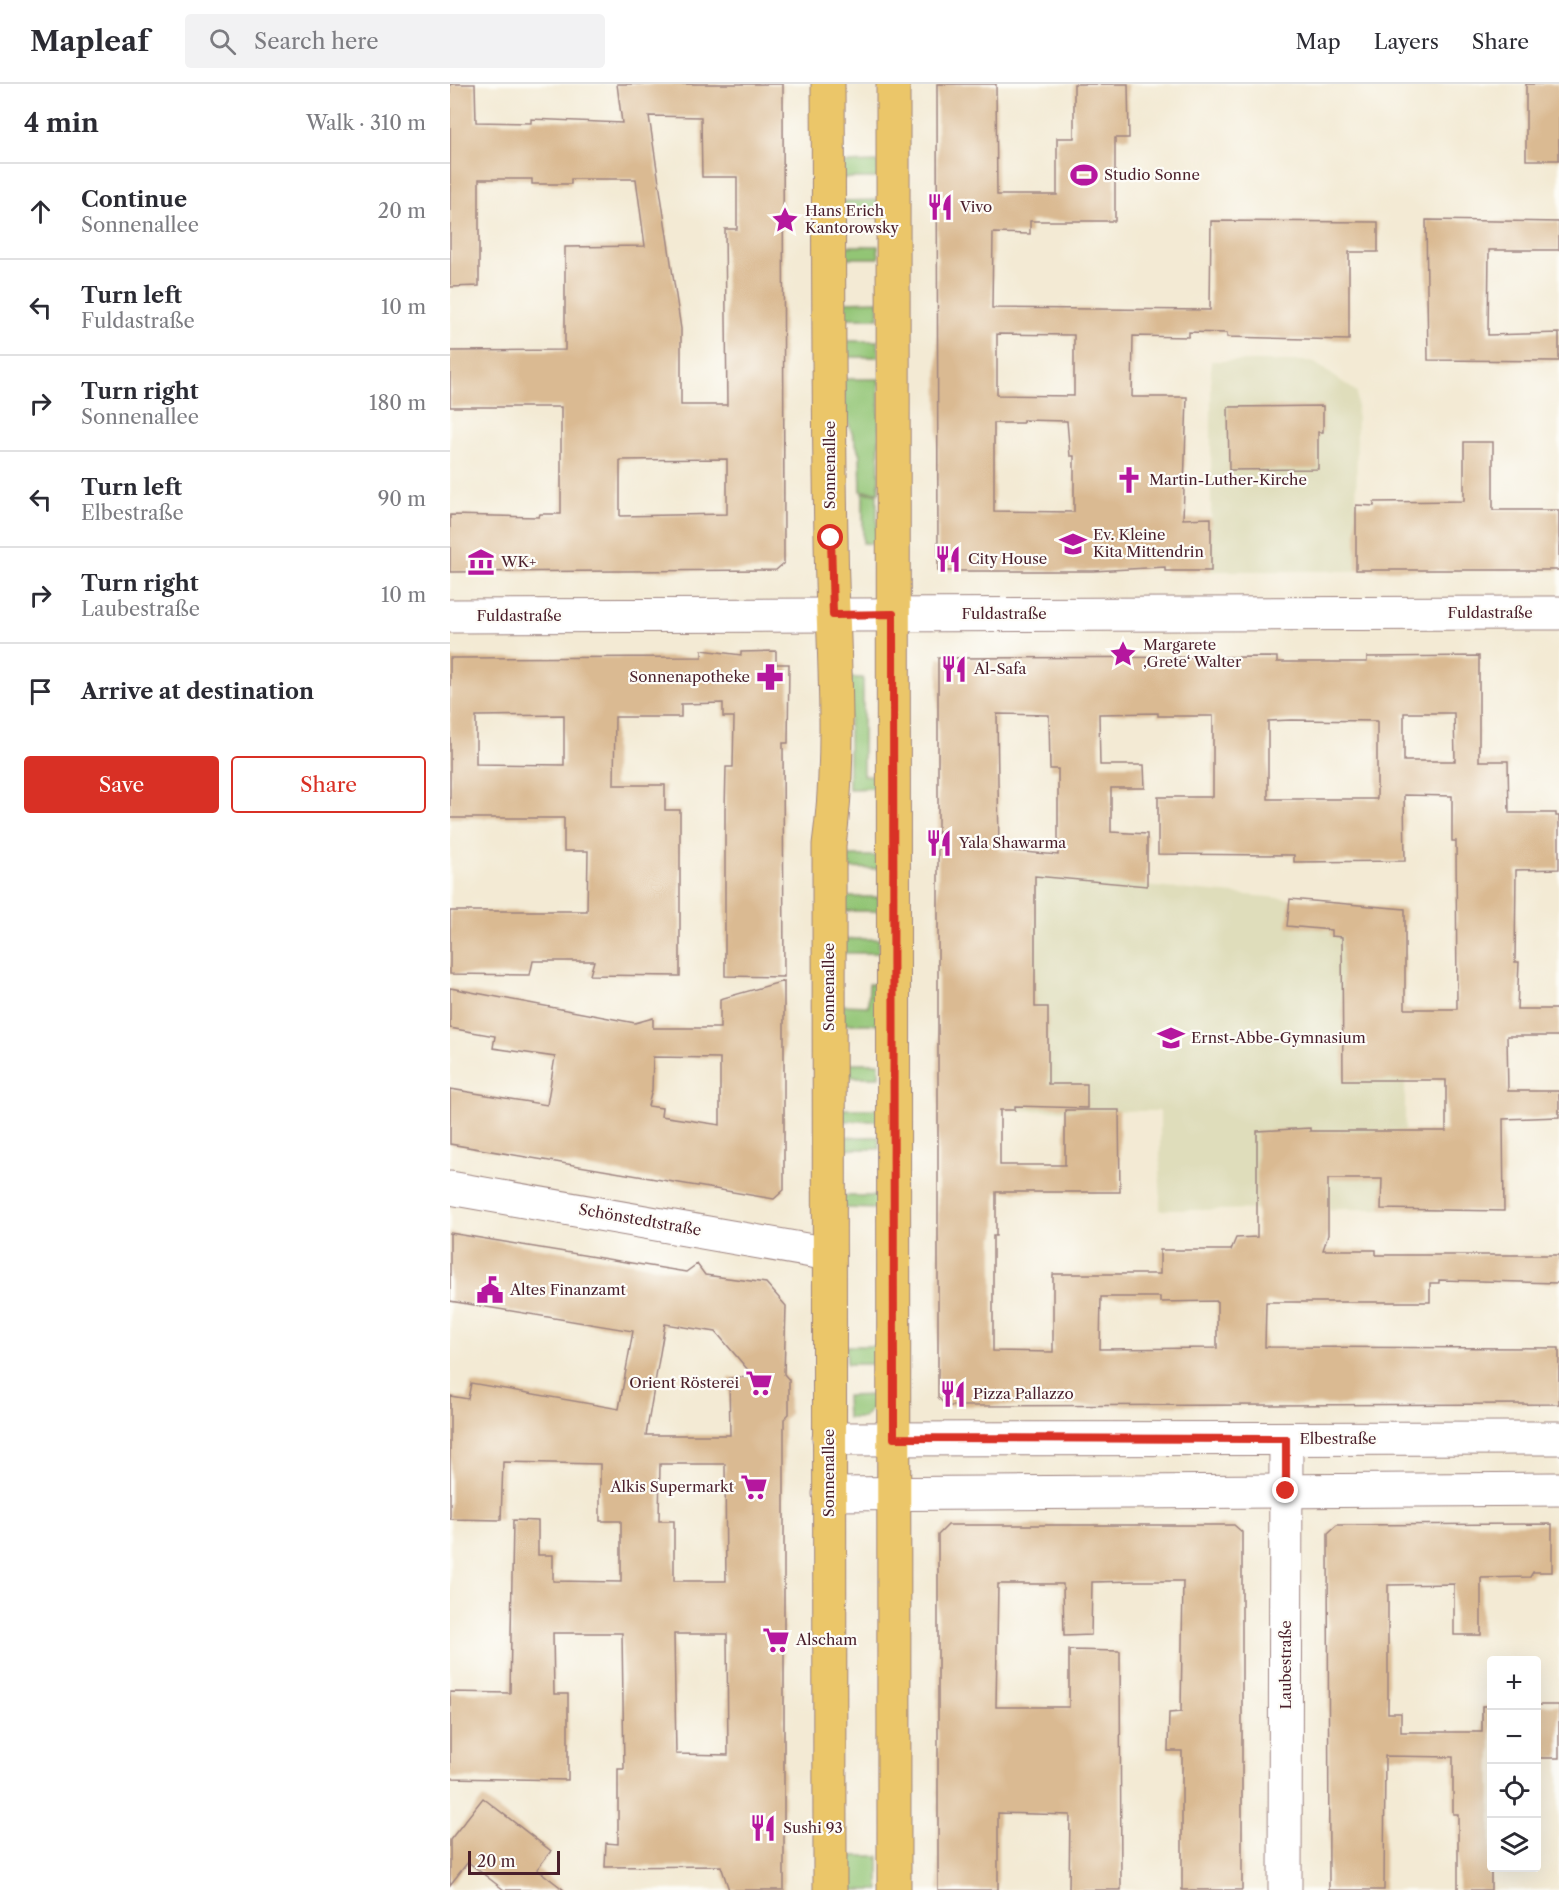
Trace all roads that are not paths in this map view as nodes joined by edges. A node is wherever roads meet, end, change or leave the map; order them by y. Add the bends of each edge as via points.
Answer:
1 (828, 84) edge
2 (893, 84) edge
3 (1559, 613) edge
4 (893, 614) junction
5 (833, 615) junction
6 (450, 616) edge
7 (450, 1188) edge
8 (829, 1254) junction
9 (894, 1438) junction
10 (1559, 1438) edge
11 (829, 1439) junction
12 (1286, 1439) junction
13 (1559, 1489) edge
14 (1286, 1491) junction
15 (894, 1492) junction
16 (829, 1494) junction
17 (830, 1890) edge
18 (894, 1890) edge
19 (1285, 1890) edge

1 - 5 main road, Sonnenallee
2 - 4 main road
3 - 4 street, Fuldastraße
4 - 5 street, Fuldastraße
4 - 9 main road
5 - 6 street, Fuldastraße
5 - 8 main road, Sonnenallee via 835,780 829,845
7 - 8 street, Schönstedtstraße
8 - 11 main road, Sonnenallee
9 - 11 street, Elbestraße
9 - 12 street, Elbestraße
9 - 15 main road
10 - 12 street, Elbestraße
11 - 16 main road, Sonnenallee
12 - 14 street, Laubestraße
13 - 14 street
14 - 15 street
14 - 19 street, Laubestraße
15 - 16 street
15 - 18 main road
16 - 17 main road, Sonnenallee

